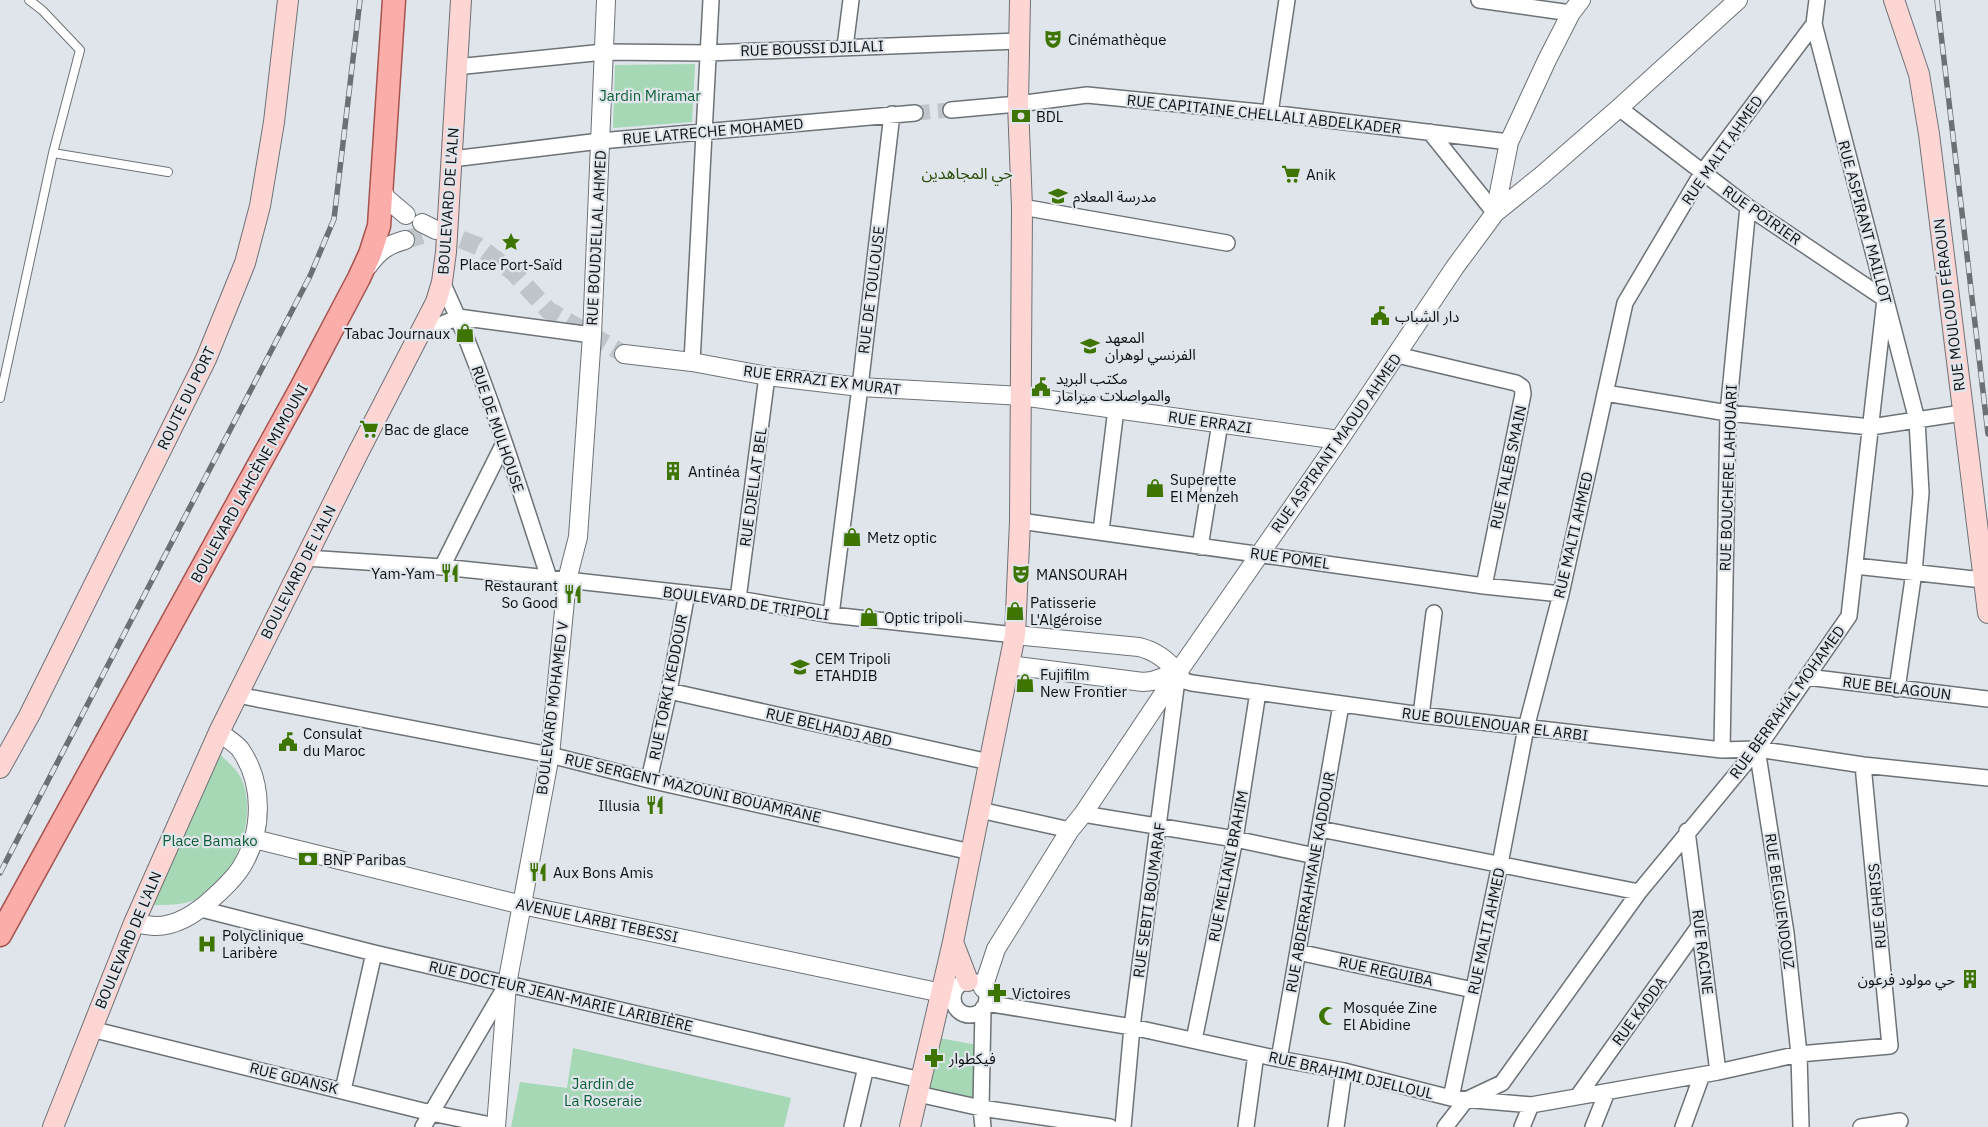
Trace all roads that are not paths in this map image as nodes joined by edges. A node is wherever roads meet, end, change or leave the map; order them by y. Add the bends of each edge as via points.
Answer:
1 (29, 0) edge
2 (288, 0) edge
3 (394, 0) edge
4 (461, 0) edge
5 (606, 0) edge
6 (711, 0) edge
7 (851, 0) edge
8 (1020, 0) edge
9 (1287, 0) edge
10 (1479, 0) edge
11 (1738, 0) edge
12 (1817, 0) edge
13 (1894, 0) edge
14 (1576, 7) edge
15 (1814, 24) junction
16 (1020, 41) junction
17 (845, 47) junction
18 (604, 52) junction
19 (708, 53) junction
20 (456, 67) junction
21 (1018, 104) junction
22 (1619, 108) junction
23 (951, 110) tunnel mouth
24 (1270, 112) junction
25 (915, 113) tunnel mouth
26 (892, 114) junction
27 (704, 132) junction
28 (1430, 132) junction
29 (600, 141) junction
30 (1509, 142) junction
31 (53, 153) junction
32 (452, 159) junction
33 (168, 172) dead end
34 (1702, 173) junction
35 (381, 188) junction
36 (1022, 206) junction
37 (1748, 207) junction
38 (1494, 213) junction
39 (417, 224) tunnel mouth
40 (405, 240) tunnel mouth
41 (1227, 243) dead end
42 (359, 278) junction
43 (442, 282) junction
44 (1885, 299) junction
45 (458, 318) junction
46 (418, 335) junction
47 (592, 335) junction
48 (624, 354) tunnel mouth
49 (1397, 355) junction
50 (692, 362) junction
51 (768, 376) junction
52 (860, 387) junction
53 (1605, 393) junction
54 (1020, 396) junction
55 (0, 398) edge
56 (1116, 409) junction
57 (1728, 413) junction
58 (1962, 413) junction
59 (1917, 420) junction
60 (1220, 423) junction
61 (1871, 427) junction
62 (1339, 440) junction
63 (504, 443) junction
64 (1020, 521) junction
65 (1101, 531) junction
66 (1200, 547) junction
67 (1260, 553) junction
68 (306, 558) junction
69 (1855, 566) junction
70 (442, 567) junction
71 (1914, 572) junction
72 (549, 578) junction
73 (567, 580) junction
74 (1983, 580) junction
75 (1484, 586) junction
76 (687, 593) junction
77 (1561, 594) junction
78 (738, 599) junction
79 (1434, 612) dead end
80 (1988, 613) edge
81 (831, 615) junction
82 (1015, 635) junction
83 (1009, 664) junction
84 (1178, 672) junction
85 (1807, 677) junction
86 (1897, 689) junction
87 (669, 691) junction
88 (1258, 692) junction
89 (237, 695) junction
90 (1988, 699) edge
91 (1341, 704) junction
92 (1421, 715) junction
93 (1526, 728) junction
94 (219, 732) junction
95 (1757, 749) junction
96 (1722, 750) junction
97 (550, 755) junction
98 (989, 762) junction
99 (1863, 765) junction
100 (0, 768) edge
101 (1988, 778) edge
102 (649, 780) junction
103 (980, 810) junction
104 (1083, 814) junction
105 (1159, 828) junction
106 (1320, 829) junction
107 (1070, 830) junction
108 (1687, 832) junction
109 (254, 839) junction
110 (1235, 839) junction
111 (971, 852) junction
112 (1315, 856) junction
113 (1500, 864) junction
114 (1639, 892) junction
115 (522, 905) junction
116 (201, 909) junction
117 (134, 923) junction
118 (1700, 925) junction
119 (0, 935) edge
120 (952, 942) junction
121 (1298, 952) junction
122 (374, 953) junction
123 (507, 984) junction
124 (1473, 990) junction
125 (980, 995) junction
126 (948, 999) junction
127 (1132, 1027) junction
128 (91, 1029) junction
129 (1194, 1040) junction
130 (1890, 1046) joint
131 (1256, 1054) junction
132 (1799, 1054) junction
133 (1279, 1059) junction
134 (866, 1067) junction
135 (1344, 1071) junction
136 (1718, 1072) junction
137 (1702, 1075) junction
138 (920, 1087) junction
139 (343, 1090) junction
140 (1607, 1092) junction
141 (1578, 1096) junction
142 (1458, 1099) junction
143 (1531, 1105) junction
144 (981, 1108) junction
145 (431, 1113) junction
146 (1900, 1121) dead end
147 (496, 1126) edge
148 (53, 1127) edge
149 (423, 1127) edge
150 (852, 1127) edge
151 (910, 1127) edge
152 (983, 1127) edge
153 (1110, 1127) edge
154 (1123, 1127) edge
155 (1246, 1127) edge
156 (1336, 1127) edge
157 (1445, 1127) edge
158 (1522, 1127) edge
159 (1593, 1127) edge
160 (1682, 1127) edge
161 (1801, 1127) edge
162 (1861, 1127) edge

1 - 31 lane via 80,50
2 - 100 main road, ROUTE DU PORT via 274,122 260,206 245,263 202,368
3 - 35 main road, BOULEVARD LAHCÈNE MIMOUNI
4 - 20 main road, BOULEVARD DE L'ALN
5 - 18 street, RUE BOUDJELLAL AHMED
6 - 19 street
7 - 17 street
8 - 16 main road
9 - 24 street
10 - 14 street
11 - 22 street
12 - 15 street
13 - 58 main road, RUE MOULOUD FÉRAOUN via 1919,74
14 - 30 street
15 - 34 street, RUE MALTI AHMED
15 - 44 street, RUE ASPIRANT MAILLOT
16 - 17 street, RUE BOUSSI DJILALI
16 - 21 main road
17 - 19 street, RUE BOUSSI DJILALI
18 - 19 street, RUE BOUSSI DJILALI
18 - 20 street, RUE BOUSSI DJILALI
18 - 29 street, RUE BOUDJELLAL AHMED
19 - 27 street
20 - 32 main road, BOULEVARD DE L'ALN
21 - 23 street
21 - 24 street, RUE CAPITAINE CHELLALI ABDELKADER via 1087,96
21 - 36 main road
22 - 34 street, RUE POIRIER
22 - 38 street
24 - 28 street, RUE CAPITAINE CHELLALI ABDELKADER
25 - 26 street, RUE LATRECHE MOHAMED
26 - 27 street, RUE LATRECHE MOHAMED
26 - 52 street, RUE DE TOULOUSE
27 - 29 street, RUE LATRECHE MOHAMED
27 - 50 street
28 - 30 street, RUE CAPITAINE CHELLALI ABDELKADER
28 - 38 street
29 - 32 street, RUE LATRECHE MOHAMED
29 - 47 street, RUE BOUDJELLAL AHMED
30 - 38 street
31 - 33 lane
31 - 55 lane
32 - 43 main road, BOULEVARD DE L'ALN
34 - 37 street, RUE POIRIER
34 - 53 street, RUE MALTI AHMED via 1625,303
35 - 39 street via 387,198
35 - 42 main road, BOULEVARD LAHCÈNE MIMOUNI via 379,226
36 - 41 street
36 - 54 main road
37 - 44 street, RUE POIRIER
37 - 57 street, RUE BOUCHERE LAHOUARI
38 - 49 street, RUE ASPIRANT MAOUD AHMED
40 - 42 street via 388,245 374,257
42 - 119 main road, BOULEVARD LAHCÈNE MIMOUNI
43 - 45 street, RUE DE MULHOUSE
43 - 46 main road, BOULEVARD DE L'ALN via 436,302
44 - 59 street, RUE ASPIRANT MAILLOT
44 - 61 street, RUE BERRAHAL MOHAMED
45 - 46 street
45 - 47 street
45 - 63 street, RUE DE MULHOUSE
46 - 68 main road, BOULEVARD DE L'ALN
47 - 73 street, RUE BOUDJELLAL AHMED via 578,538
48 - 50 street, RUE ERRAZI EX MURAT
49 - 62 street, RUE ASPIRANT MAOUD AHMED
49 - 75 street, RUE TALEB SMAIN via 1522,387
50 - 51 street, RUE ERRAZI EX MURAT
51 - 52 street, RUE ERRAZI EX MURAT
51 - 78 street, RUE DJELLAT BEL
52 - 54 street, RUE ERRAZI EX MURAT
52 - 81 street, RUE DE TOULOUSE
53 - 57 street
53 - 77 street, RUE MALTI AHMED
54 - 56 street, RUE ERRAZI
54 - 64 main road
56 - 60 street, RUE ERRAZI
56 - 65 street
57 - 61 street
57 - 96 street, RUE BOUCHERE LAHOUARI
58 - 59 street
58 - 74 main road, RUE MOULOUD FÉRAOUN
59 - 61 street
59 - 71 street, RUE ASPIRANT MAILLOT via 1921,493
60 - 62 street, RUE ERRAZI
60 - 66 street
61 - 69 street, RUE BERRAHAL MOHAMED
62 - 67 street, RUE ASPIRANT MAOUD AHMED
63 - 70 street
63 - 72 street, RUE DE MULHOUSE
64 - 65 street, RUE POMEL
64 - 82 main road
65 - 66 street, RUE POMEL
66 - 67 street, RUE POMEL
67 - 75 street, RUE POMEL
67 - 84 street, RUE ASPIRANT MAOUD AHMED
68 - 70 street, BOULEVARD DE TRIPOLI
68 - 89 main road, BOULEVARD DE L'ALN
69 - 71 street
69 - 85 street, RUE BERRAHAL MOHAMED via 1849,616
70 - 72 street, BOULEVARD DE TRIPOLI
71 - 74 street
71 - 86 street, RUE ASPIRANT MAILLOT
72 - 73 street, BOULEVARD DE TRIPOLI
73 - 76 street, BOULEVARD DE TRIPOLI
73 - 97 street, BOULEVARD MOHAMED V
74 - 80 main road, RUE MOULOUD FÉRAOUN
75 - 77 street, RUE POMEL
76 - 78 street, BOULEVARD DE TRIPOLI
76 - 87 street, RUE TORKI KEDDOUR
77 - 93 street, RUE MALTI AHMED
78 - 81 street, BOULEVARD DE TRIPOLI
79 - 92 street
81 - 82 street, BOULEVARD DE TRIPOLI
82 - 83 main road
82 - 84 street, BOULEVARD DE TRIPOLI via 1148,649 1164,658
83 - 84 street via 1143,682
83 - 98 main road
84 - 88 street, RUE BOULENOUAR EL ARBI via 1185,681 1192,683
84 - 104 street, RUE ASPIRANT MAOUD AHMED
84 - 105 street, RUE SEBTI BOUMARAF
85 - 86 street, RUE BELAGOUN
85 - 95 street, RUE BERRAHAL MOHAMED
86 - 90 street, RUE BELAGOUN
87 - 98 street, RUE BELHADJ ABD
87 - 102 street, RUE TORKI KEDDOUR
88 - 91 street, RUE BOULENOUAR EL ARBI
88 - 110 street, RUE MELIANI BRAHIM
89 - 94 main road, BOULEVARD DE L'ALN
89 - 97 street, RUE SERGENT MAZOUNI BOUAMRANE
91 - 92 street, RUE BOULENOUAR EL ARBI
91 - 106 street, RUE ABDERRAHMANE KADDOUR
92 - 93 street, RUE BOULENOUAR EL ARBI
93 - 96 street, RUE BOULENOUAR EL ARBI
93 - 113 street, RUE MALTI AHMED
94 - 109 street via 239,748 254,776 258,806
94 - 117 main road, BOULEVARD DE L'ALN
95 - 96 street, RUE BOULENOUAR EL ARBI
95 - 99 street, RUE BOULENOUAR EL ARBI
95 - 108 street, RUE BERRAHAL MOHAMED
95 - 132 street, RUE BELGUENDOUZ via 1786,933
97 - 102 street, RUE SERGENT MAZOUNI BOUAMRANE
97 - 115 street, BOULEVARD MOHAMED V
98 - 103 main road
99 - 101 street, RUE BOULENOUAR EL ARBI
99 - 130 street, RUE GHRISS
102 - 111 street, RUE SERGENT MAZOUNI BOUAMRANE
103 - 107 street
103 - 111 main road
104 - 105 street
104 - 107 street, RUE ASPIRANT MAOUD AHMED
105 - 110 street
105 - 127 street, RUE SEBTI BOUMARAF
106 - 112 street, RUE ABDERRAHMANE KADDOUR
106 - 113 street
107 - 125 street, RUE ASPIRANT MAOUD AHMED via 996,949
108 - 114 street, RUE BERRAHAL MOHAMED
108 - 118 street, RUE RACINE
109 - 115 street, AVENUE LARBI TEBESSI
109 - 116 street via 242,866
110 - 112 street
110 - 129 street, RUE MELIANI BRAHIM
111 - 120 main road
112 - 121 street, RUE ABDERRAHMANE KADDOUR
113 - 114 street
113 - 124 street, RUE MALTI AHMED
114 - 142 street, RUE BERRAHAL MOHAMED via 1502,1083
115 - 123 street, BOULEVARD MOHAMED V
115 - 126 street, AVENUE LARBI TEBESSI
116 - 117 street via 180,920 158,926
116 - 122 street, RUE DOCTEUR JEAN-MARIE LARIBIÈRE
117 - 128 main road, BOULEVARD DE L'ALN
118 - 136 street, RUE RACINE
118 - 141 street, RUE KADDA
120 - 125 main road
120 - 126 main road
121 - 124 street, RUE REGUIBA
121 - 133 street, RUE ABDERRAHMANE KADDOUR
122 - 123 street, RUE DOCTEUR JEAN-MARIE LARIBIÈRE
122 - 139 street
123 - 134 street, RUE DOCTEUR JEAN-MARIE LARIBIÈRE
123 - 145 street
123 - 147 street, BOULEVARD MOHAMED V
124 - 142 street, RUE MALTI AHMED
125 - 126 street via 963,982 955,990 953,1000
125 - 126 street, RUE BRAHIMI DJELLOUL via 974,1014 968,1015
125 - 127 street, RUE BRAHIMI DJELLOUL
125 - 144 street
126 - 138 main road via 934,1029
127 - 129 street, RUE BRAHIMI DJELLOUL
127 - 154 street, RUE SEBTI BOUMARAF
128 - 139 street, RUE GDANSK
128 - 148 main road, BOULEVARD DE L'ALN
129 - 131 street, RUE BRAHIMI DJELLOUL
130 - 132 street, RUE BRAHIMI DJELLOUL
131 - 133 street, RUE BRAHIMI DJELLOUL
131 - 155 street
132 - 136 street, RUE BRAHIMI DJELLOUL
132 - 161 street, RUE BELGUENDOUZ
133 - 135 street, RUE BRAHIMI DJELLOUL
134 - 138 street, RUE DOCTEUR JEAN-MARIE LARIBIÈRE
134 - 150 street
135 - 142 street, RUE BRAHIMI DJELLOUL
135 - 156 street
136 - 137 street, RUE BRAHIMI DJELLOUL
137 - 140 street, RUE BRAHIMI DJELLOUL
137 - 160 street
138 - 144 street, RUE DOCTEUR JEAN-MARIE LARIBIÈRE
138 - 151 main road
139 - 145 street, RUE GDANSK
140 - 141 street, RUE BRAHIMI DJELLOUL
140 - 159 street
141 - 143 street, RUE BRAHIMI DJELLOUL
142 - 143 street, RUE BRAHIMI DJELLOUL
142 - 157 street
143 - 158 street
144 - 152 street
144 - 153 street, RUE DOCTEUR JEAN-MARIE LARIBIÈRE
145 - 147 street, RUE GDANSK
145 - 149 street
146 - 162 street

